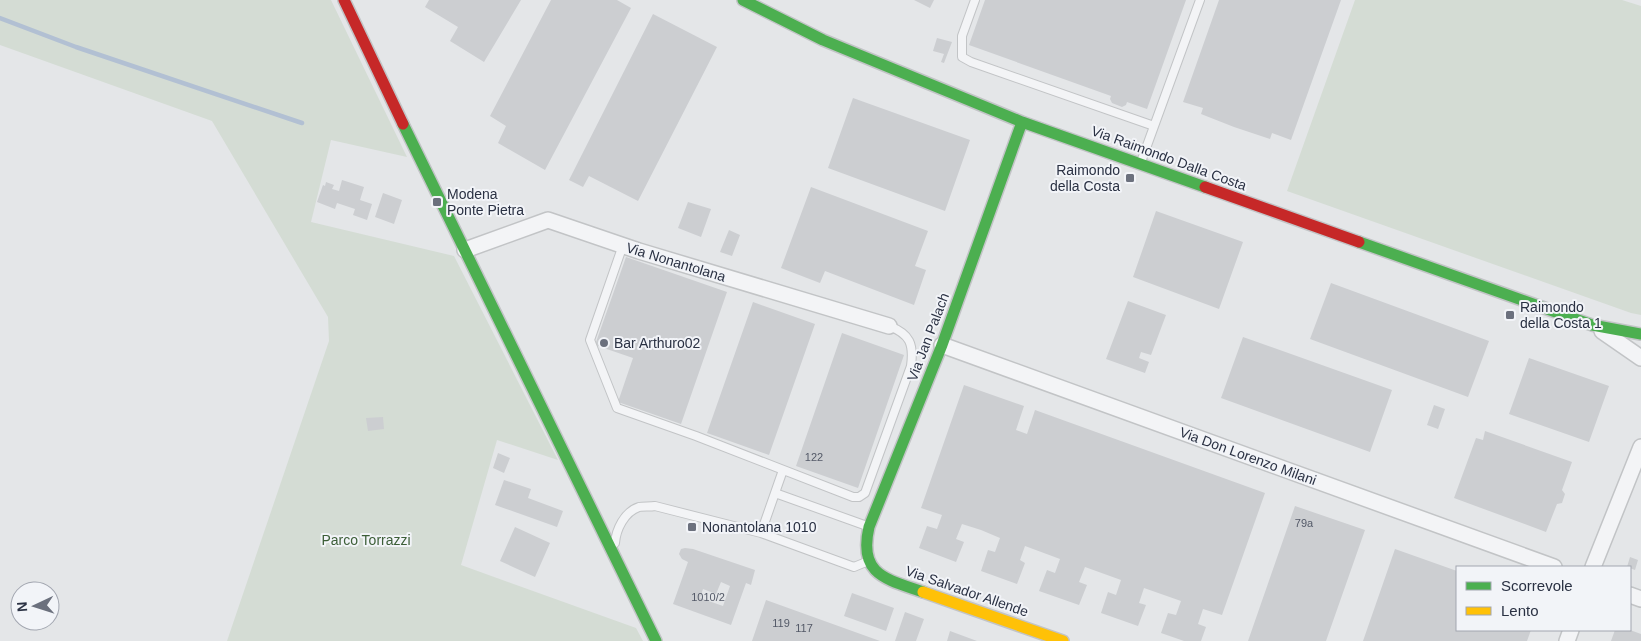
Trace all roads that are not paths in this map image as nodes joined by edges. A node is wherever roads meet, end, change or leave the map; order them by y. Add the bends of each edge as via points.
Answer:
1 (344, 0) edge
2 (743, 0) edge
3 (975, 0) edge
4 (1200, 0) edge
5 (1022, 122) junction
6 (1154, 126) junction
7 (1140, 164) junction
8 (623, 245) junction
9 (465, 250) junction
10 (1592, 325) junction
11 (889, 326) joint
12 (1641, 334) edge
13 (942, 346) junction
14 (1641, 358) edge
15 (1641, 447) edge
16 (783, 470) junction
17 (775, 493) junction
18 (869, 527) junction
19 (760, 533) junction
20 (615, 556) junction
21 (868, 561) junction
22 (1551, 566) edge
23 (1593, 566) edge
24 (656, 641) edge
25 (1063, 641) edge

1 - 9 street
2 - 5 street, Via Raimondo Dalla Costa via 824,40
3 - 6 lane via 962,36 962,57
4 - 6 lane
5 - 7 street, Via Raimondo Dalla Costa
5 - 13 street, Via Jan Palach
6 - 7 lane
7 - 10 street, Via Raimondo Dalla Costa
8 - 9 street, Via Nonantolana via 548,220
8 - 11 street, Via Nonantolana
8 - 16 lane via 590,340 616,408
9 - 20 street
10 - 12 street, Via Raimondo Dalla Costa
10 - 14 street
11 - 16 lane via 909,338 913,354 865,493 853,497
13 - 18 street, Via Jan Palach
13 - 22 street, Via Don Lorenzo Milani
15 - 23 street
16 - 17 lane
17 - 18 lane
17 - 19 lane
18 - 21 street, Via Jan Palach via 865,544
19 - 20 lane via 655,506 639,507 626,515 616,534
19 - 21 lane via 854,567
20 - 24 street
21 - 25 street, Via Salvador Allende via 884,578

